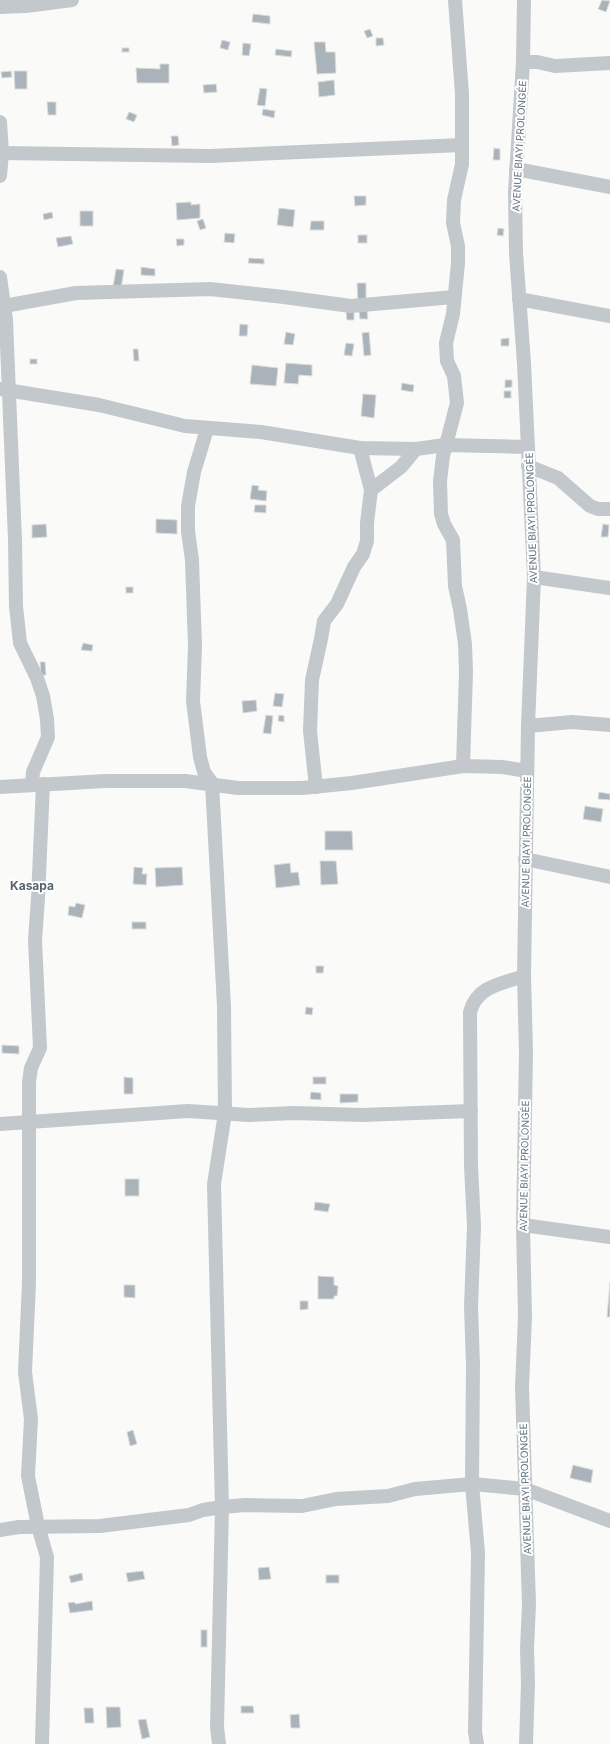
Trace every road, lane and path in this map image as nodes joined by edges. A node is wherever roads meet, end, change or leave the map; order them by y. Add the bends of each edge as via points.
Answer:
1 (72, 0) edge
2 (455, 0) edge
3 (524, 0) edge
4 (0, 6) edge
5 (523, 62) junction
6 (610, 63) edge
7 (0, 122) edge
8 (462, 145) junction
9 (2, 153) junction
10 (516, 169) junction
11 (0, 176) edge
12 (610, 187) edge
13 (0, 277) edge
14 (454, 297) junction
15 (519, 299) junction
16 (4, 306) junction
17 (610, 316) edge
18 (4, 389) edge
19 (206, 429) junction
20 (445, 445) junction
21 (528, 447) junction
22 (360, 448) junction
23 (416, 449) junction
24 (528, 466) junction
25 (371, 490) junction
26 (610, 509) edge
27 (534, 577) junction
28 (610, 588) edge
29 (610, 725) edge
30 (528, 726) junction
31 (463, 766) junction
32 (527, 771) junction
33 (212, 783) junction
34 (37, 784) junction
35 (0, 787) edge
36 (316, 787) junction
37 (525, 859) junction
38 (610, 877) edge
39 (524, 976) junction
40 (471, 1111) junction
41 (225, 1113) junction
42 (29, 1121) junction
43 (0, 1124) edge
44 (523, 1225) junction
45 (610, 1237) edge
46 (472, 1484) junction
47 (525, 1489) junction
48 (222, 1507) junction
49 (610, 1521) edge
50 (38, 1526) junction
51 (0, 1530) edge
52 (42, 1744) edge
53 (219, 1744) edge
54 (477, 1744) edge
55 (526, 1744) edge

1 - 4 street via 26,6
2 - 8 street via 462,94
3 - 5 street, AVENUE BIAYI PROLONGÉE
5 - 6 street via 555,66
5 - 10 street, AVENUE BIAYI PROLONGÉE
7 - 9 street
8 - 9 street via 210,156
8 - 14 street via 462,164 454,200 458,246
9 - 11 street
10 - 12 street
10 - 15 street, AVENUE BIAYI PROLONGÉE
13 - 16 street
14 - 16 street via 351,306 210,289 76,293
14 - 20 street via 446,343 457,403
15 - 17 street
15 - 21 street, AVENUE BIAYI PROLONGÉE
16 - 18 street
18 - 19 street via 99,405
18 - 34 street via 20,642 38,678 47,719 48,737 33,772
19 - 22 street via 260,432
19 - 33 street via 194,472 188,506 188,531 192,560 195,646 193,701 200,756 204,772
20 - 21 street
20 - 23 street
20 - 31 street via 440,481 441,514 453,540 455,586 465,644
21 - 24 street, AVENUE BIAYI PROLONGÉE
22 - 23 street
22 - 25 street
23 - 25 street via 401,467
24 - 26 street via 558,478 590,506 598,510
24 - 27 street, AVENUE BIAYI PROLONGÉE
25 - 36 street via 367,541 363,554 337,604 324,621 312,680 310,731
27 - 28 street
27 - 30 street, AVENUE BIAYI PROLONGÉE
29 - 30 street via 572,722
30 - 32 street, AVENUE BIAYI PROLONGÉE
31 - 32 street via 502,767
31 - 36 street
32 - 37 street, AVENUE BIAYI PROLONGÉE
33 - 34 street via 122,781
33 - 36 street via 238,788
33 - 41 street via 224,1006
34 - 35 street
34 - 42 street via 38,898 35,940 40,1048 31,1068
37 - 38 street
37 - 39 street, AVENUE BIAYI PROLONGÉE
39 - 40 street via 485,989 473,1000 470,1012
39 - 44 street, AVENUE BIAYI PROLONGÉE via 526,1052
40 - 41 street via 362,1115
40 - 46 street via 474,1226 471,1307 474,1365
41 - 42 street via 188,1111
41 - 48 street via 214,1184
42 - 43 street
42 - 50 street via 29,1315 25,1372 31,1419 28,1476
44 - 45 street
44 - 47 street, AVENUE BIAYI PROLONGÉE via 525,1317 522,1387
46 - 47 street
46 - 48 street via 415,1489 388,1496 336,1499 302,1506
46 - 54 street via 478,1553 475,1724
47 - 49 street
47 - 55 street, AVENUE BIAYI PROLONGÉE via 529,1604
48 - 50 street via 189,1515 100,1526
48 - 53 street
50 - 51 street
50 - 52 street via 47,1557

